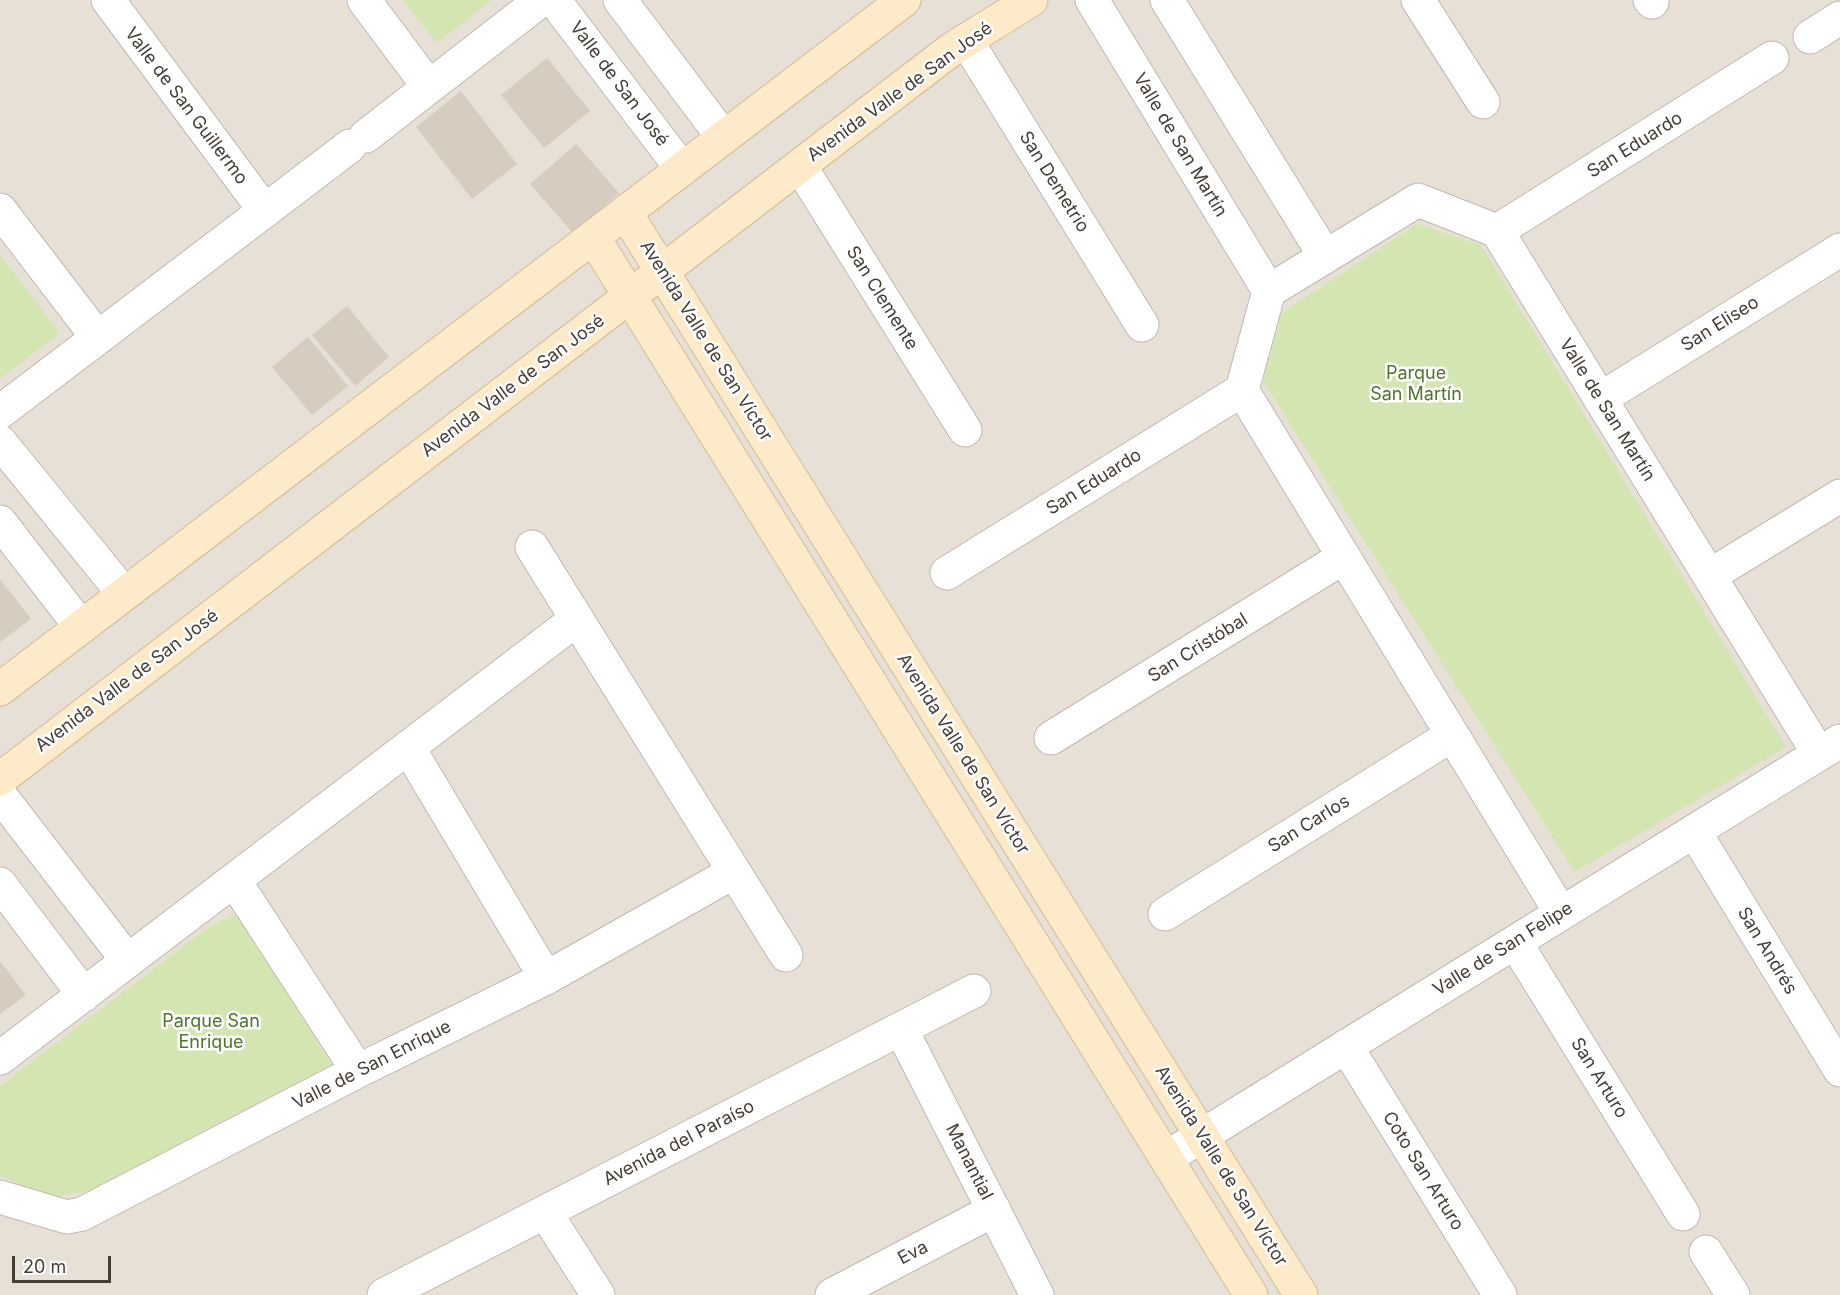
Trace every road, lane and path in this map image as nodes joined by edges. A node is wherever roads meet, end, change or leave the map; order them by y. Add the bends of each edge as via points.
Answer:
1 (108, 0) edge
2 (364, 0) edge
3 (541, 0) edge
4 (554, 0) edge
5 (620, 0) edge
6 (904, 0) edge
7 (1031, 0) edge
8 (1092, 0) edge
9 (1167, 0) edge
10 (1418, 0) edge
11 (1840, 18) edge
12 (1810, 37) dead end
13 (966, 40) junction
14 (1772, 58) dead end
15 (429, 87) junction
16 (1483, 102) dead end
17 (723, 137) junction
18 (800, 166) junction
19 (682, 169) junction
20 (0, 210) edge
21 (265, 211) junction
22 (625, 212) junction
23 (1497, 231) junction
24 (593, 237) junction
25 (1840, 250) edge
26 (1325, 256) junction
27 (662, 271) junction
28 (1269, 291) junction
29 (630, 296) junction
30 (1142, 325) dead end
31 (98, 338) junction
32 (1242, 390) junction
33 (1600, 399) junction
34 (0, 412) edge
35 (965, 430) dead end
36 (0, 442) edge
37 (1840, 496) edge
38 (0, 522) edge
39 (532, 547) dead end
40 (1344, 557) junction
41 (947, 573) dead end
42 (1709, 576) junction
43 (124, 594) junction
44 (577, 619) junction
45 (81, 627) junction
46 (0, 689) edge
47 (1452, 735) junction
48 (1051, 738) dead end
49 (408, 747) junction
50 (1829, 748) edge
51 (0, 779) edge
52 (0, 795) edge
53 (1694, 831) junction
54 (734, 872) junction
55 (234, 880) junction
56 (0, 884) edge
57 (1165, 914) dead end
58 (1561, 914) junction
59 (1515, 942) junction
60 (786, 955) dead end
61 (128, 961) junction
62 (546, 978) junction
63 (974, 991) dead end
64 (84, 995) junction
65 (901, 1029) junction
66 (1346, 1046) junction
67 (0, 1058) edge
68 (1840, 1070) edge
69 (358, 1071) junction
70 (1202, 1136) junction
71 (1166, 1158) junction
72 (0, 1197) edge
73 (994, 1210) junction
74 (545, 1212) junction
75 (1683, 1214) dead end
76 (1706, 1252) dead end
77 (384, 1295) edge
78 (598, 1295) edge
79 (832, 1295) edge
80 (1037, 1295) edge
81 (1251, 1295) edge
82 (1301, 1295) edge
83 (1500, 1295) edge
84 (1732, 1295) edge

1 - 21 street, Valle de San Guillermo
2 - 15 street
3 - 15 street
4 - 19 street, Valle de San José
5 - 17 street
6 - 17 street
7 - 13 street, Avenida Valle de San José
8 - 28 street, Valle de San Martín
9 - 26 street
10 - 16 street
11 - 12 street
13 - 18 street, Avenida Valle de San José
13 - 30 street, San Demetrio
14 - 23 street, San Eduardo
15 - 21 street
17 - 19 street
18 - 27 street, Avenida Valle de San José
18 - 35 street, San Clemente
19 - 22 street
20 - 31 street
21 - 31 street
22 - 24 street
22 - 27 street, Avenida Valle de San Víctor
23 - 26 street via 1418,200
23 - 33 street, Valle de San Martín
24 - 29 street
24 - 43 street
25 - 33 street, San Eliseo
26 - 28 street
27 - 29 street, Avenida Valle de San José
27 - 70 street, Avenida Valle de San Víctor
28 - 32 street
29 - 51 street, Avenida Valle de San José
29 - 71 street
31 - 34 street
32 - 40 street
32 - 41 street, San Eduardo
33 - 42 street, Valle de San Martín
36 - 43 street
37 - 42 street
38 - 45 street
39 - 44 street
40 - 47 street
40 - 48 street, San Cristóbal
42 - 50 street, Valle de San Martín
43 - 45 street
44 - 49 street
44 - 54 street
45 - 46 street
47 - 57 street, San Carlos
47 - 58 street
49 - 55 street
49 - 62 street
50 - 53 street, Valle de San Felipe
52 - 61 street
53 - 58 street, Valle de San Felipe
53 - 68 street, San Andrés
54 - 60 street
54 - 62 street, Valle de San Enrique
55 - 61 street
55 - 69 street
56 - 64 street
58 - 59 street, Valle de San Felipe
59 - 66 street, Valle de San Felipe
59 - 75 street, San Arturo
61 - 64 street
62 - 69 street, Valle de San Enrique
63 - 65 street, Avenida del Paraíso
64 - 67 street
65 - 73 street, Manantial
65 - 74 street, Avenida del Paraíso
66 - 70 street, Valle de San Felipe
66 - 83 street, Coto San Arturo
69 - 72 street, Valle de San Enrique via 82,1214 67,1217
70 - 71 street, Valle de San Felipe
70 - 82 street, Avenida Valle de San Víctor
71 - 81 street
73 - 79 street, Eva
73 - 80 street, Manantial
74 - 77 street, Avenida del Paraíso
74 - 78 street
76 - 84 street

